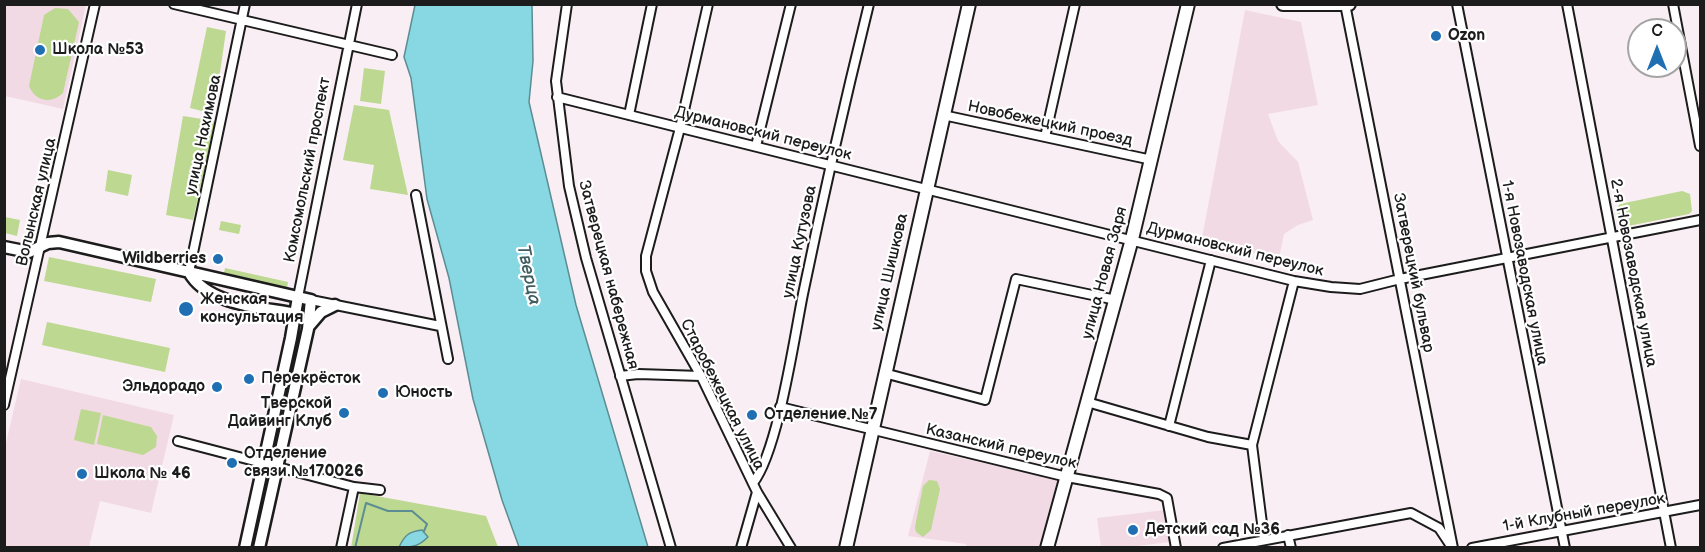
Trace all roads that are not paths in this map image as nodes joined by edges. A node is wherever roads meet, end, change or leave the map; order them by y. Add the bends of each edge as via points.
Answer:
1 (95, 4) edge
2 (174, 4) edge
3 (245, 4) edge
4 (357, 4) edge
5 (567, 4) edge
6 (652, 4) edge
7 (708, 4) edge
8 (791, 4) edge
9 (868, 4) edge
10 (969, 4) edge
11 (1075, 4) edge
12 (1188, 4) edge
13 (1282, 4) edge
14 (1457, 4) edge
15 (1567, 4) edge
16 (1673, 4) edge
17 (1346, 5) edge
18 (242, 21) junction
19 (349, 45) junction
20 (392, 55) dead end
21 (557, 97) junction
22 (629, 115) junction
23 (943, 115) junction
24 (680, 128) junction
25 (1045, 137) junction
26 (756, 146) junction
27 (1701, 146) edge
28 (1152, 160) junction
29 (830, 164) junction
30 (926, 189) junction
31 (416, 195) dead end
32 (1701, 220) edge
33 (1613, 238) junction
34 (1132, 239) junction
35 (4, 247) edge
36 (40, 247) junction
37 (1507, 259) junction
38 (1211, 260) junction
39 (189, 272) junction
40 (1400, 279) junction
41 (1294, 280) junction
42 (298, 297) junction
43 (311, 300) junction
44 (1116, 300) junction
45 (335, 305) junction
46 (296, 314) junction
47 (440, 326) junction
48 (308, 329) junction
49 (291, 338) junction
50 (305, 341) junction
51 (448, 359) dead end
52 (884, 372) junction
53 (620, 376) junction
54 (700, 376) junction
55 (1087, 402) junction
56 (4, 405) edge
57 (780, 407) junction
58 (1169, 426) junction
59 (872, 430) junction
60 (178, 441) dead end
61 (1252, 445) junction
62 (263, 464) junction
63 (277, 468) junction
64 (1067, 477) junction
65 (753, 483) junction
66 (354, 487) junction
67 (380, 490) dead end
68 (757, 492) junction
69 (1701, 506) edge
70 (1665, 512) junction
71 (1561, 530) junction
72 (1288, 535) junction
73 (1264, 539) junction
74 (244, 548) edge
75 (259, 548) edge
76 (341, 548) edge
77 (671, 548) edge
78 (741, 548) edge
79 (791, 548) edge
80 (846, 548) edge
81 (1047, 548) edge
82 (1176, 548) edge
83 (1223, 548) edge
84 (1291, 548) edge
85 (1452, 548) edge
86 (1472, 548) edge
87 (1564, 548) edge
88 (1671, 548) edge

1 - 36 street, Волынская улица
2 - 18 street
3 - 18 street, улица Нахимова
4 - 19 street, Комсомольский проспект
5 - 21 street, Затверецкая набережная via 555,81
6 - 22 street
7 - 24 street, Старобежецкая улица
8 - 26 street
9 - 29 street, улица Кутузова
10 - 23 main road, улица Шишкова
11 - 25 street
12 - 28 main road, улица Новая Заря
13 - 17 main road
14 - 37 street, 1-я Новозаводская улица
15 - 33 street, 2-я Новозаводская улица
16 - 27 street
17 - 40 street, Затверецкий бульвар
18 - 19 street
18 - 39 street, улица Нахимова
19 - 20 street
19 - 42 street, Комсомольский проспект
21 - 22 street, Дурмановский переулок
21 - 53 street, Затверецкая набережная via 569,186
22 - 24 street, Дурмановский переулок
23 - 25 street, Новобежецкий проезд
23 - 30 main road, улица Шишкова
24 - 26 street, Дурмановский переулок
24 - 54 street, Старобежецкая улица via 645,268 653,292
25 - 28 street, Новобежецкий проезд
26 - 29 street, Дурмановский переулок
28 - 34 main road, улица Новая Заря
29 - 30 street, Дурмановский переулок
29 - 57 street, улица Кутузова
30 - 34 street, Дурмановский переулок
30 - 52 main road, улица Шишкова
31 - 47 street
32 - 33 street, Дурмановский переулок
33 - 37 street, Дурмановский переулок
33 - 70 street, 2-я Новозаводская улица
34 - 38 street, Дурмановский переулок
34 - 44 main road, улица Новая Заря
35 - 36 street via 29,252
36 - 39 street via 59,242
36 - 56 street, Волынская улица
37 - 40 street, Дурмановский переулок
37 - 71 street, 1-я Новозаводская улица
38 - 41 street, Дурмановский переулок
38 - 58 street
39 - 42 street
39 - 46 street via 211,295
40 - 41 street, Дурмановский переулок via 1360,289
40 - 85 street, Затверецкий бульвар
41 - 61 street
42 - 43 street
42 - 46 street, Комсомольский проспект
43 - 45 street
43 - 48 street
44 - 52 street via 1016,279 985,400
44 - 55 main road, улица Новая Заря
45 - 47 street
45 - 48 street via 318,314
46 - 49 street, Комсомольский проспект
47 - 51 street
48 - 50 street
49 - 50 street via 299,335
49 - 62 street, Комсомольский проспект
50 - 63 street
52 - 59 main road, улица Шишкова
53 - 54 street
53 - 77 street, Затверецкая набережная
54 - 65 street, Старобежецкая улица
55 - 58 street
55 - 64 main road, улица Новая Заря
57 - 59 street, Казанский переулок
57 - 65 street, улица Кутузова via 761,473
58 - 61 street
59 - 64 street, Казанский переулок
59 - 80 main road, улица Шишкова
60 - 62 street
61 - 73 street
62 - 63 street
62 - 74 street, Комсомольский проспект
63 - 66 street
63 - 75 street
64 - 81 main road, улица Новая Заря
64 - 82 street, Казанский переулок via 1167,498
65 - 68 street, Старобежецкая улица
66 - 67 street
66 - 76 street
68 - 78 street
68 - 79 street, Старобежецкая улица
69 - 70 street, 1-й Клубный переулок
70 - 71 street, 1-й Клубный переулок
70 - 88 street, 2-я Новозаводская улица
71 - 86 street, 1-й Клубный переулок
71 - 87 street, 1-я Новозаводская улица
72 - 73 street
72 - 84 street
72 - 85 street via 1411,513 1439,528
73 - 83 street

